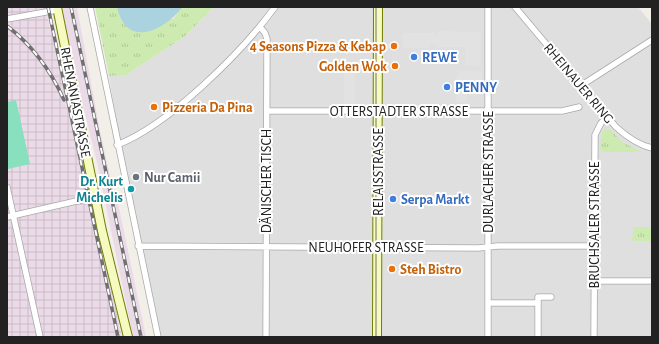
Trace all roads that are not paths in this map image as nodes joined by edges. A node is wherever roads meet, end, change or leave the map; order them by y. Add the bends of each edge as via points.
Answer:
1 (90, 7) edge
2 (275, 7) edge
3 (378, 7) edge
4 (488, 7) edge
5 (515, 7) edge
6 (57, 8) edge
7 (7, 19) edge
8 (260, 28) junction
9 (652, 40) edge
10 (582, 85) junction
11 (579, 107) dead end
12 (267, 111) junction
13 (488, 111) junction
14 (378, 112) junction
15 (608, 117) junction
16 (117, 145) junction
17 (652, 148) edge
18 (7, 187) edge
19 (81, 200) dead end
20 (14, 216) junction
21 (7, 217) edge
22 (138, 246) junction
23 (594, 246) junction
24 (266, 247) junction
25 (377, 247) junction
26 (488, 247) junction
27 (594, 281) junction
28 (652, 281) edge
29 (551, 296) dead end
30 (488, 303) junction
31 (538, 304) junction
32 (40, 337) edge
33 (128, 337) edge
34 (158, 337) edge
35 (266, 337) edge
36 (377, 337) edge
37 (488, 337) edge
38 (538, 337) edge
39 (594, 337) edge

1 - 16 street
2 - 8 street
3 - 14 street, RELAISSTRASSE
4 - 13 street, DURLACHER STRASSE
5 - 10 street, RHEINAUER RING
6 - 7 street
6 - 33 street, RHENANIASTRASSE via 101,225
8 - 12 street, DÄNISCHER TISCH via 267,39
8 - 16 street via 180,104 146,130
9 - 10 street
10 - 15 street, RHEINAUER RING
11 - 13 street, OTTERSTADTER STRASSE via 562,111
12 - 14 street, OTTERSTADTER STRASSE
12 - 24 street, DÄNISCHER TISCH
13 - 14 street, OTTERSTADTER STRASSE
13 - 26 street, DURLACHER STRASSE
14 - 25 street, RELAISSTRASSE
15 - 17 street, RHEINAUER RING via 625,136
15 - 23 street, BRUCHSALER STRASSE via 601,123 595,135
16 - 22 street
18 - 20 street
19 - 20 street
20 - 21 street
20 - 32 street
22 - 24 street, NEUHOFER STRASSE
22 - 34 street
23 - 26 street, NEUHOFER STRASSE
23 - 27 street, BRUCHSALER STRASSE
24 - 25 street, NEUHOFER STRASSE
24 - 35 street, DÄNISCHER TISCH
25 - 26 street, NEUHOFER STRASSE
25 - 36 street, RELAISSTRASSE
26 - 30 street, DURLACHER STRASSE
27 - 28 street
27 - 39 street, BRUCHSALER STRASSE
29 - 31 street via 538,296
30 - 31 street
30 - 37 street, DURLACHER STRASSE
31 - 38 street

